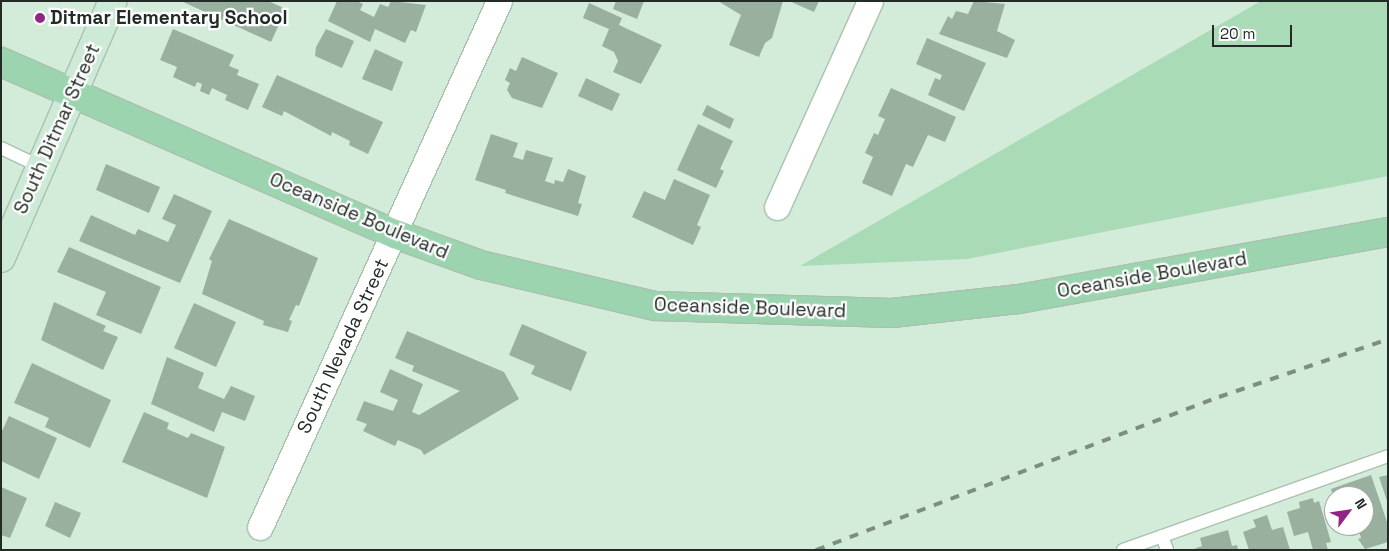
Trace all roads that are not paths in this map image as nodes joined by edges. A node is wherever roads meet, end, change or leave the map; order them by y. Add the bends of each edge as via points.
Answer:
1 (499, 1) edge
2 (870, 1) edge
3 (112, 2) edge
4 (1, 62) edge
5 (74, 92) junction
6 (1, 148) edge
7 (41, 167) junction
8 (777, 207) dead end
9 (1388, 232) edge
10 (395, 234) junction
11 (1, 258) edge
12 (1388, 456) edge
13 (260, 527) dead end
14 (1162, 536) junction
15 (1123, 550) edge
16 (1167, 550) edge

1 - 10 street, South Nevada Street
2 - 8 street
3 - 5 street, South Ditmar Street
4 - 5 main road, Oceanside Boulevard
5 - 7 street, South Ditmar Street
5 - 10 main road, Oceanside Boulevard
6 - 7 lane
7 - 11 street, South Ditmar Street
9 - 10 main road, Oceanside Boulevard via 1019,299 892,313 655,306 481,265
10 - 13 street, South Nevada Street
12 - 14 lane
14 - 15 lane
14 - 16 lane

